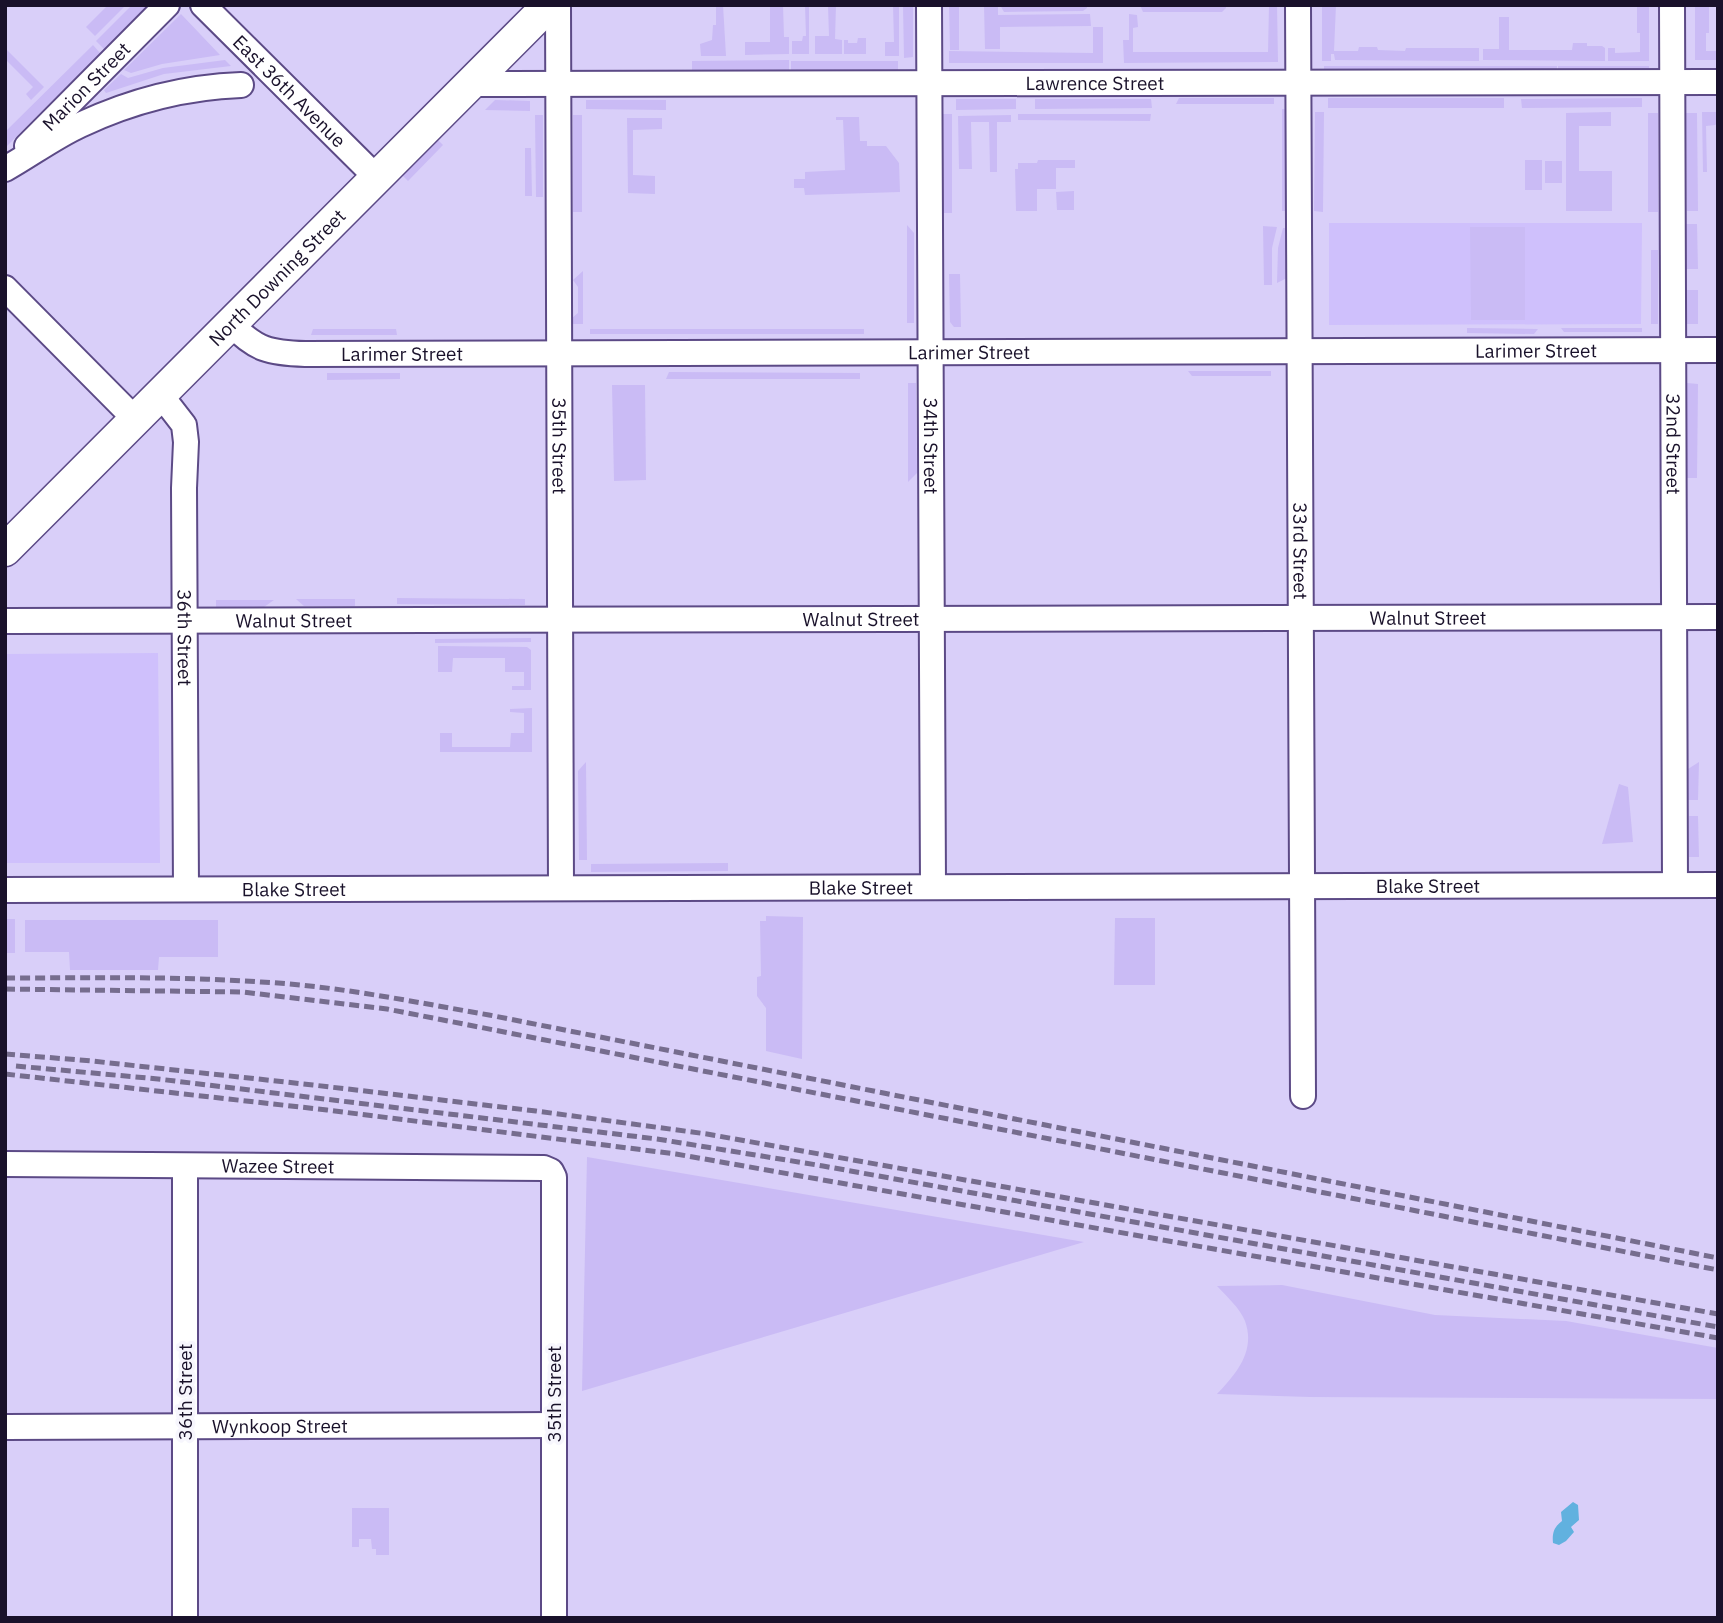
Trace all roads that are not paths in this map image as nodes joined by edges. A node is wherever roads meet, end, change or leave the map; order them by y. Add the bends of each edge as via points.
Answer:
1 (167, 5) edge
2 (203, 5) edge
3 (549, 5) edge
4 (558, 5) edge
5 (929, 5) edge
6 (1298, 5) edge
7 (1672, 5) edge
8 (1672, 82) junction
9 (1718, 82) edge
10 (929, 83) junction
11 (1299, 83) junction
12 (470, 84) junction
13 (558, 84) junction
14 (242, 85) dead end
15 (5, 168) edge
16 (377, 178) junction
17 (5, 288) edge
18 (231, 324) junction
19 (1674, 350) junction
20 (1718, 350) edge
21 (1300, 351) junction
22 (930, 352) junction
23 (559, 354) junction
24 (160, 394) junction
25 (136, 419) junction
26 (5, 550) edge
27 (1301, 617) junction
28 (1674, 617) junction
29 (1718, 617) edge
30 (931, 618) junction
31 (560, 619) junction
32 (184, 620) junction
33 (5, 621) edge
34 (1718, 884) edge
35 (1304, 885) junction
36 (1675, 885) junction
37 (933, 887) junction
38 (561, 888) junction
39 (186, 889) junction
40 (5, 890) edge
41 (1303, 1096) dead end
42 (5, 1164) edge
43 (184, 1166) junction
44 (551, 1171) joint
45 (554, 1425) junction
46 (185, 1426) junction
47 (5, 1427) edge
48 (186, 1618) edge
49 (554, 1618) edge

1 - 15 street, Marion Street
2 - 16 street, East 36th Avenue
3 - 12 main road, North Downing Street
4 - 13 street, 35th Street
5 - 10 street, 34th Street
6 - 11 street, 33rd Street
7 - 8 street, 32nd Street
8 - 9 street, Lawrence Street
8 - 11 street, Lawrence Street
8 - 19 street, 32nd Street
10 - 11 street, Lawrence Street
10 - 13 street, Lawrence Street
10 - 22 street, 34th Street
11 - 21 street, 33rd Street
12 - 13 street, Lawrence Street
12 - 16 main road, North Downing Street
13 - 23 street, 35th Street
14 - 15 street via 171,93 117,109
16 - 18 main road, North Downing Street
17 - 25 street
18 - 23 street, Larimer Street via 256,346 280,353
18 - 24 main road, North Downing Street
19 - 20 street, Larimer Street
19 - 21 street, Larimer Street
19 - 28 street, 32nd Street
21 - 22 street, Larimer Street
21 - 27 street, 33rd Street
22 - 23 street, Larimer Street
22 - 30 street, 34th Street
23 - 31 street, 35th Street
24 - 25 main road, North Downing Street
24 - 32 street, 36th Street via 184,425 186,442
25 - 26 main road, North Downing Street
27 - 28 street, Walnut Street
27 - 30 street, Walnut Street
27 - 35 street, 33rd Street
28 - 29 street, Walnut Street
28 - 36 street, 32nd Street
30 - 31 street, Walnut Street
30 - 37 street, 34th Street
31 - 32 street, Walnut Street
31 - 38 street, 35th Street
32 - 33 street, Walnut Street
32 - 39 street, 36th Street
34 - 36 street, Blake Street
35 - 36 street, Blake Street
35 - 37 street, Blake Street
35 - 41 street, 33rd Street
37 - 38 street, Blake Street
38 - 39 street, Blake Street
39 - 40 street, Blake Street
42 - 43 street, Wazee Street
43 - 44 street, Wazee Street
43 - 46 street, 36th Street
44 - 45 street, 35th Street
45 - 46 street, Wynkoop Street
45 - 49 street, 35th Street
46 - 47 street, Wynkoop Street
46 - 48 street, 36th Street

